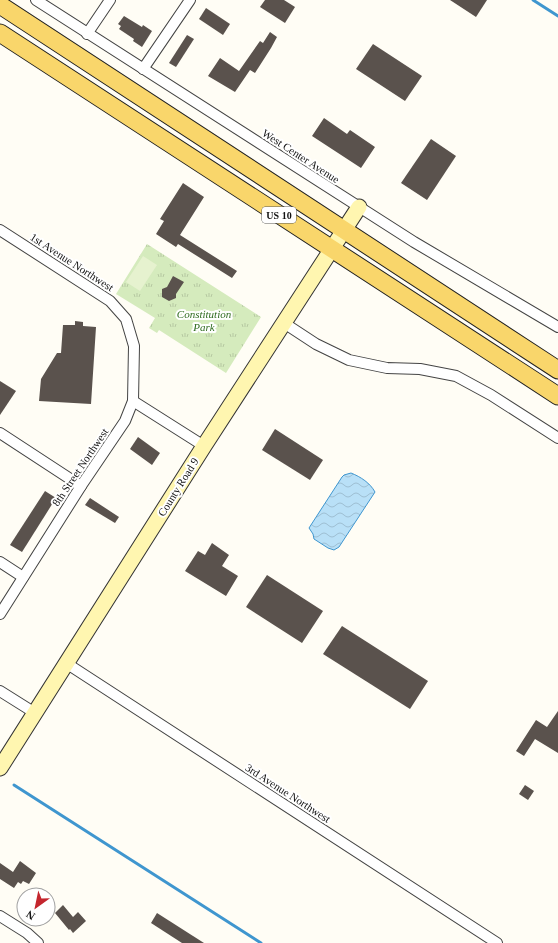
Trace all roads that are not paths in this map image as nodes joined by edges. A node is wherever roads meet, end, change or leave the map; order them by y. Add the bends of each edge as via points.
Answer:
1 (36, 0) edge
2 (110, 0) edge
3 (190, 0) edge
4 (0, 5) edge
5 (0, 33) edge
6 (87, 34) junction
7 (143, 69) junction
8 (359, 208) junction
9 (0, 230) edge
10 (344, 231) junction
11 (332, 250) junction
12 (126, 319) joint
13 (284, 323) junction
14 (558, 327) edge
15 (558, 370) edge
16 (558, 396) edge
17 (133, 402) junction
18 (0, 433) edge
19 (558, 438) edge
20 (204, 446) junction
21 (81, 486) junction
22 (0, 562) edge
23 (23, 577) junction
24 (0, 614) edge
25 (66, 663) junction
26 (0, 691) edge
27 (35, 713) junction
28 (0, 768) edge
29 (0, 916) edge
30 (38, 943) edge
31 (497, 943) edge

1 - 6 street, West Center Avenue
2 - 6 street
3 - 7 street
4 - 10 main road, US 10
5 - 11 main road, US 10
6 - 7 street, West Center Avenue
7 - 8 street, West Center Avenue
8 - 10 street, County Road 9
8 - 14 street, West Center Avenue
9 - 12 street, 1st Avenue Northwest via 110,301
10 - 11 street, County Road 9
10 - 15 main road, US 10
11 - 13 street, County Road 9
11 - 16 main road, US 10
12 - 17 street, 8th Street Northwest via 134,346
13 - 19 street via 316,344 349,360 387,368 420,369 456,376
13 - 20 street, County Road 9
17 - 20 street
17 - 21 street, 8th Street Northwest via 125,421
18 - 21 street
20 - 25 street, County Road 9
21 - 23 street, 8th Street Northwest
22 - 23 street
23 - 24 street, 8th Street Northwest
25 - 27 street, County Road 9
25 - 31 street, 3rd Avenue Northwest
26 - 27 street
27 - 28 street, County Road 9
29 - 30 street

